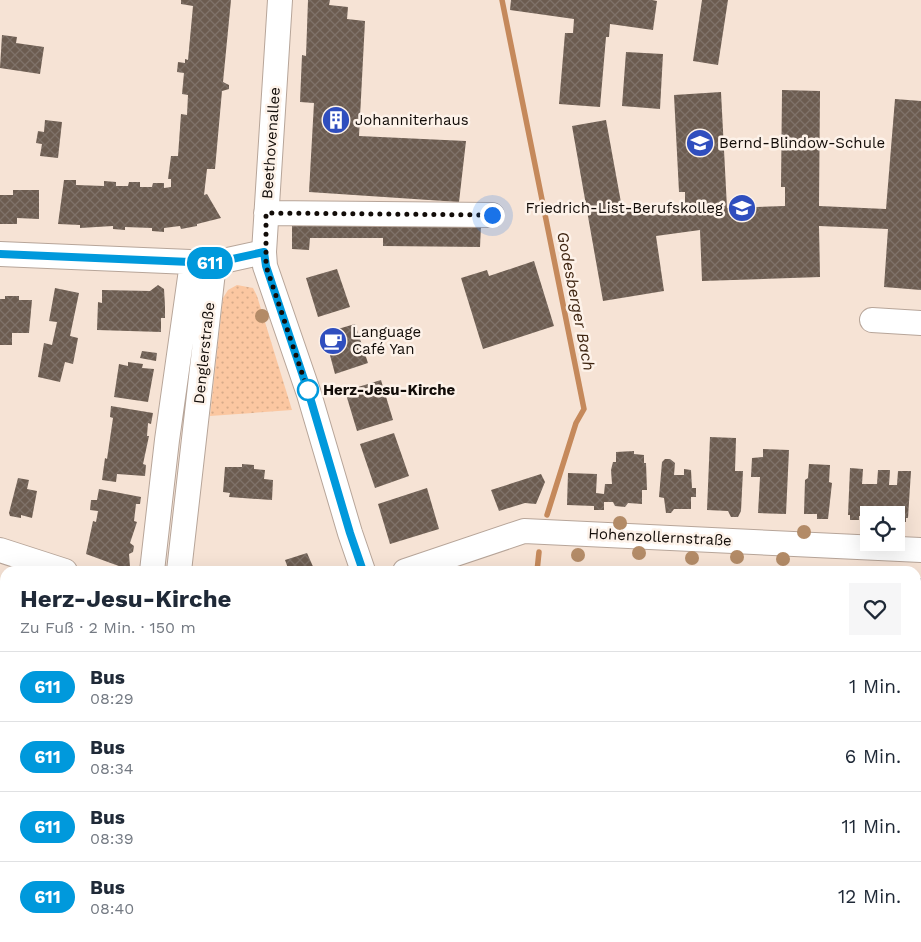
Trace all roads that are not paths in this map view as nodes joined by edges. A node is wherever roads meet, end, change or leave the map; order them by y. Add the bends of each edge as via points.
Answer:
1 (280, 0) edge
2 (266, 213) junction
3 (492, 215) dead end
4 (264, 252) junction
5 (0, 254) edge
6 (203, 263) junction
7 (872, 320) dead end
8 (921, 323) edge
9 (167, 440) junction
10 (194, 442) junction
11 (0, 550) edge
12 (921, 550) edge
13 (50, 566) edge
14 (153, 566) edge
15 (180, 566) edge
16 (362, 566) edge
17 (420, 566) edge

1 - 2 street, Beethovenallee
2 - 3 street
2 - 4 street, Beethovenallee
4 - 6 street
4 - 16 street, Beethovenallee
5 - 6 street
6 - 9 street, Denglerstraße
6 - 10 street, Denglerstraße
7 - 8 street
9 - 10 street
9 - 14 street, Denglerstraße
10 - 15 street, Denglerstraße
11 - 13 street
12 - 17 street, Hohenzollernstraße via 524,531

